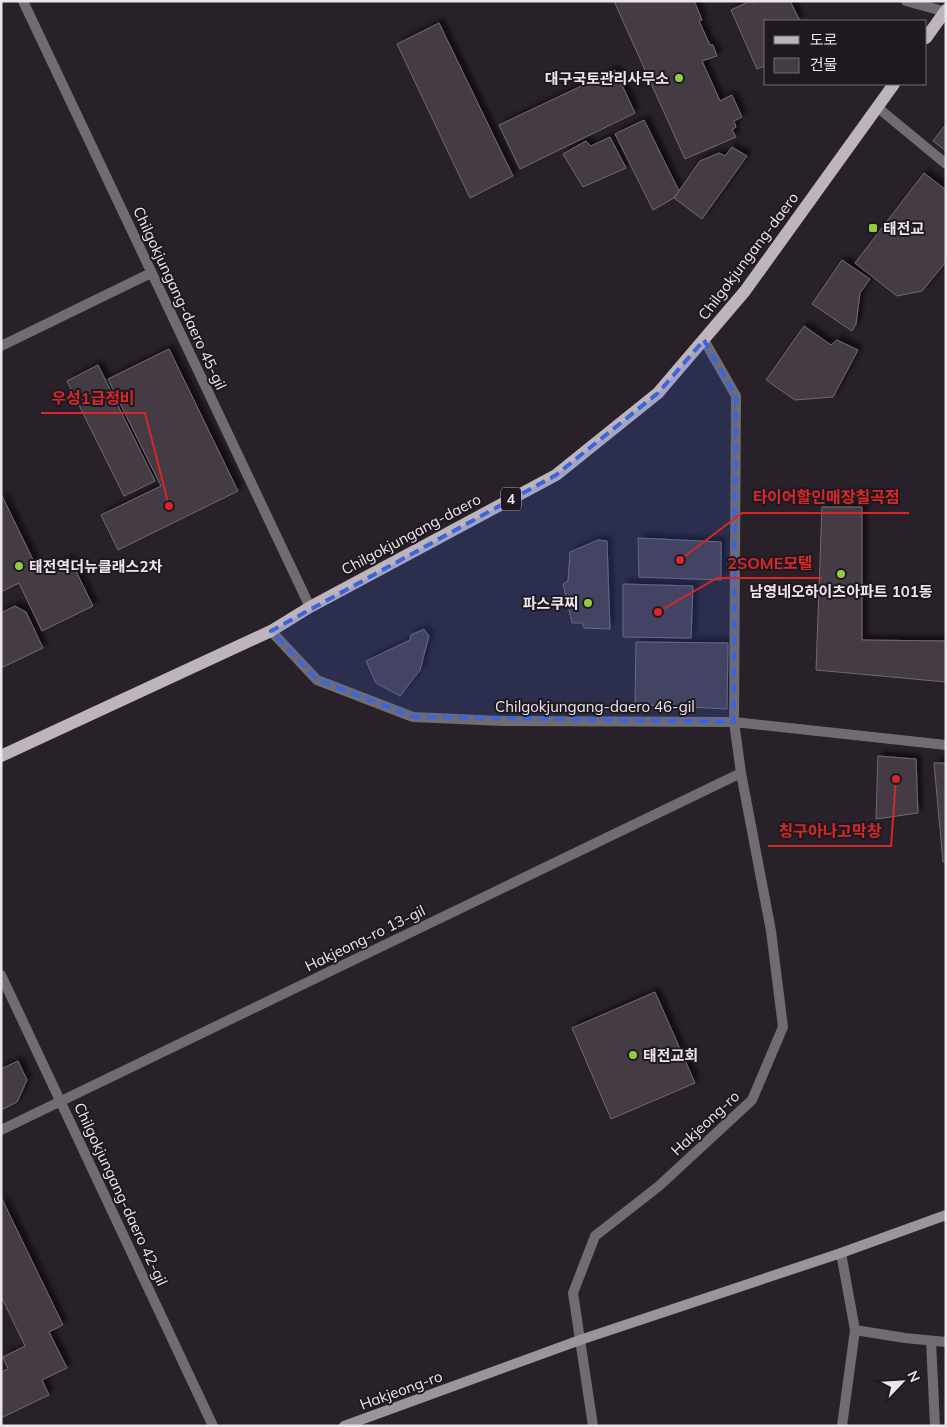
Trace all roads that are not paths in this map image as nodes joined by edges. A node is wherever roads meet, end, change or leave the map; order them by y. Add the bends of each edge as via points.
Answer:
1 (23, 1) edge
2 (906, 1) edge
3 (945, 11) edge
4 (927, 37) edge
5 (893, 85) edge
6 (877, 107) junction
7 (946, 164) edge
8 (151, 273) junction
9 (704, 340) junction
10 (1, 346) edge
11 (310, 607) junction
12 (271, 630) junction
13 (734, 722) junction
14 (946, 745) edge
15 (1, 756) edge
16 (741, 773) junction
17 (1, 975) edge
18 (60, 1101) junction
19 (1, 1130) edge
20 (946, 1215) edge
21 (841, 1253) junction
22 (855, 1330) junction
23 (580, 1340) junction
24 (931, 1341) junction
25 (946, 1342) edge
26 (213, 1426) edge
27 (344, 1426) edge
28 (593, 1426) edge
29 (842, 1426) edge
30 (935, 1426) edge

1 - 8 street, Chilgokjungang-daero 45-gil
2 - 3 street
3 - 4 main road
5 - 6 main road, Chilgokjungang-daero / 4
6 - 7 street
6 - 9 main road, Chilgokjungang-daero / 4 via 745,291
8 - 10 street
8 - 11 street, Chilgokjungang-daero 45-gil
9 - 11 main road, Chilgokjungang-daero / 4 via 658,393 556,475
9 - 13 street, Hakjeong-ro via 736,396
11 - 12 main road, Chilgokjungang-daero / 4
12 - 13 street, Chilgokjungang-daero 46-gil via 317,680 413,717 502,721
12 - 15 main road, Chilgokjungang-daero / 4
13 - 14 street, Chilgokjungang-daero 46-gil
13 - 16 street, Hakjeong-ro
16 - 18 street, Hakjeong-ro 13-gil
16 - 23 street, Hakjeong-ro via 770,931 782,1027 752,1100 659,1186 595,1236 573,1293
17 - 18 street, Chilgokjungang-daero 42-gil
18 - 19 street, Hakjeong-ro 13-gil
18 - 26 street, Chilgokjungang-daero 42-gil
20 - 21 main road, Hakjeong-ro
21 - 22 street
21 - 23 main road, Hakjeong-ro
22 - 24 street
22 - 29 street
23 - 27 main road, Hakjeong-ro
23 - 28 street, Hakjeong-ro
24 - 25 street
24 - 30 street

